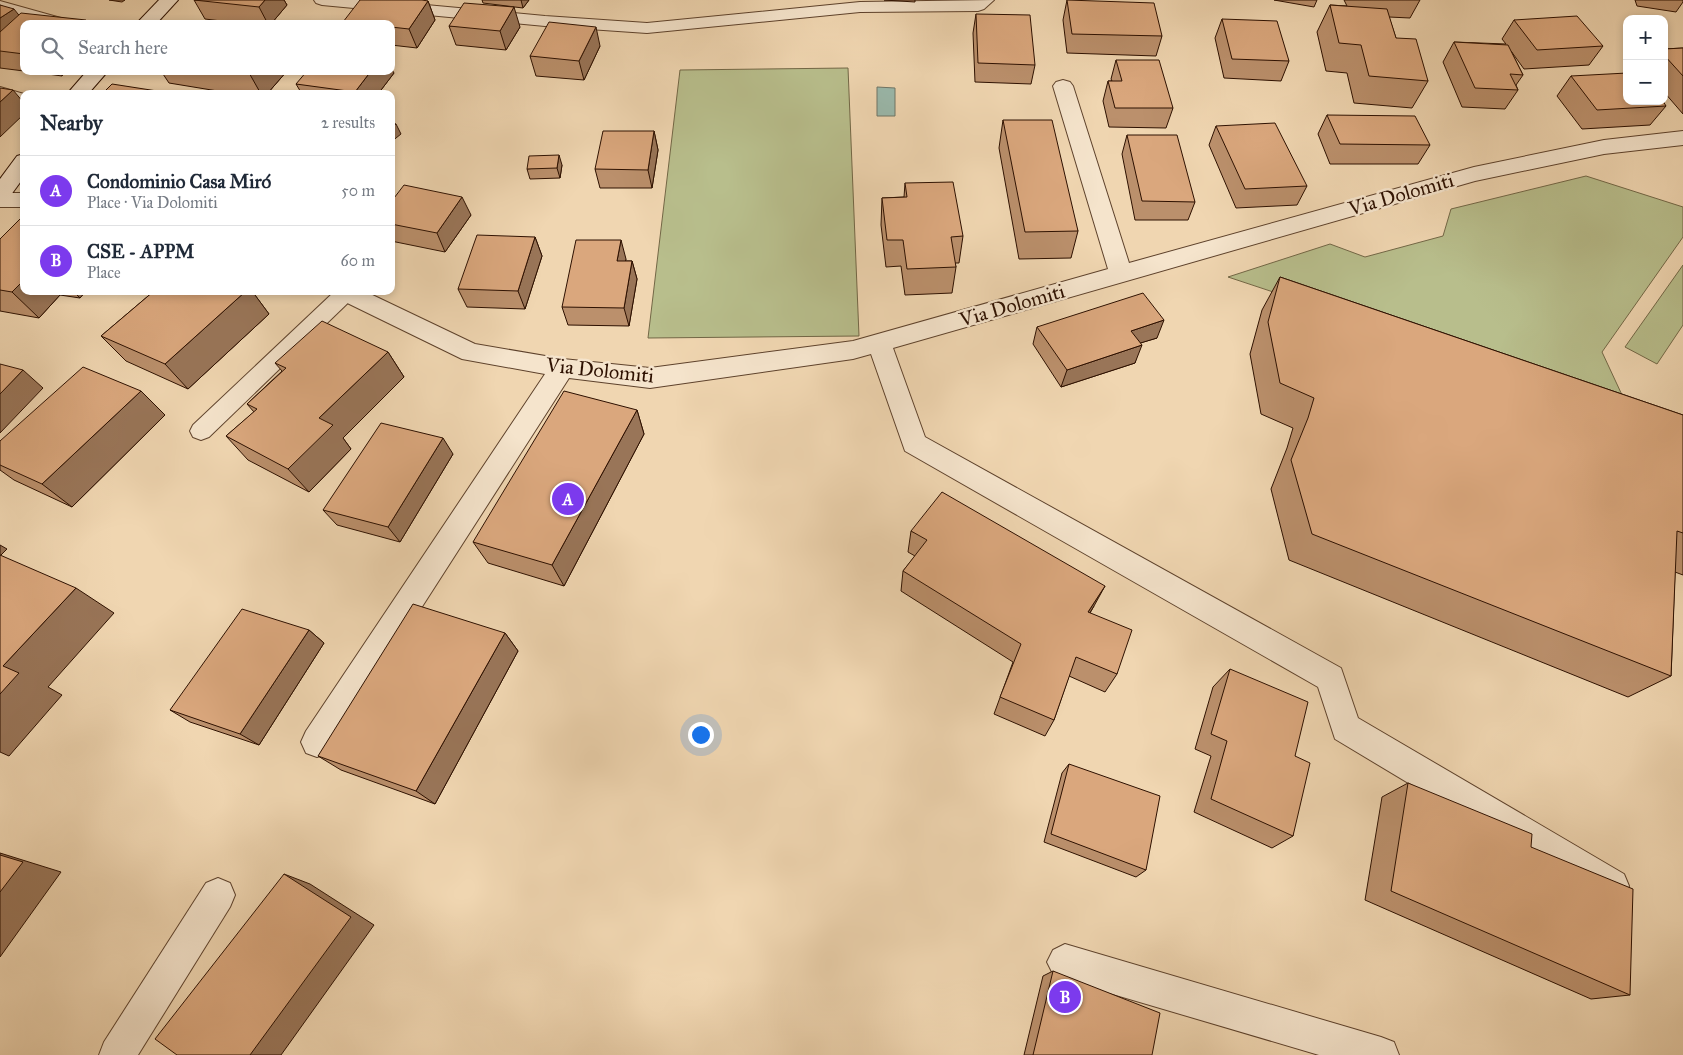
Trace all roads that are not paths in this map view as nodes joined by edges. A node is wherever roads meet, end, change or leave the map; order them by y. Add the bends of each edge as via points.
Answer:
1 (169, 0) edge
2 (322, 0) edge
3 (986, 0) edge
4 (0, 6) edge
5 (47, 20) edge
6 (149, 20) edge
7 (94, 75) edge
8 (1063, 86) dead end
9 (81, 90) edge
10 (0, 93) edge
11 (20, 99) edge
12 (1683, 138) edge
13 (20, 166) edge
14 (0, 194) edge
15 (0, 200) edge
16 (20, 200) edge
17 (1121, 274) junction
18 (341, 295) edge
19 (350, 295) edge
20 (879, 343) junction
21 (563, 368) junction
22 (201, 431) dead end
23 (317, 742) dead end
24 (1620, 892) edge
25 (218, 895) dead end
26 (1065, 962) dead end
27 (117, 1055) edge
28 (1381, 1055) edge

1 - 6 street
2 - 3 lane via 647,28 860,6 978,6
4 - 5 street
7 - 9 street
8 - 17 street
10 - 11 street
12 - 17 street, Via Dolomiti via 1604,147 1474,174
13 - 14 street
15 - 16 street
17 - 20 street, Via Dolomiti
18 - 22 lane
19 - 21 street, Via Dolomiti via 471,352
20 - 21 street, Via Dolomiti via 853,350 650,378
20 - 24 street via 914,444 1330,678 1346,728
21 - 23 street
25 - 27 street
26 - 28 street

